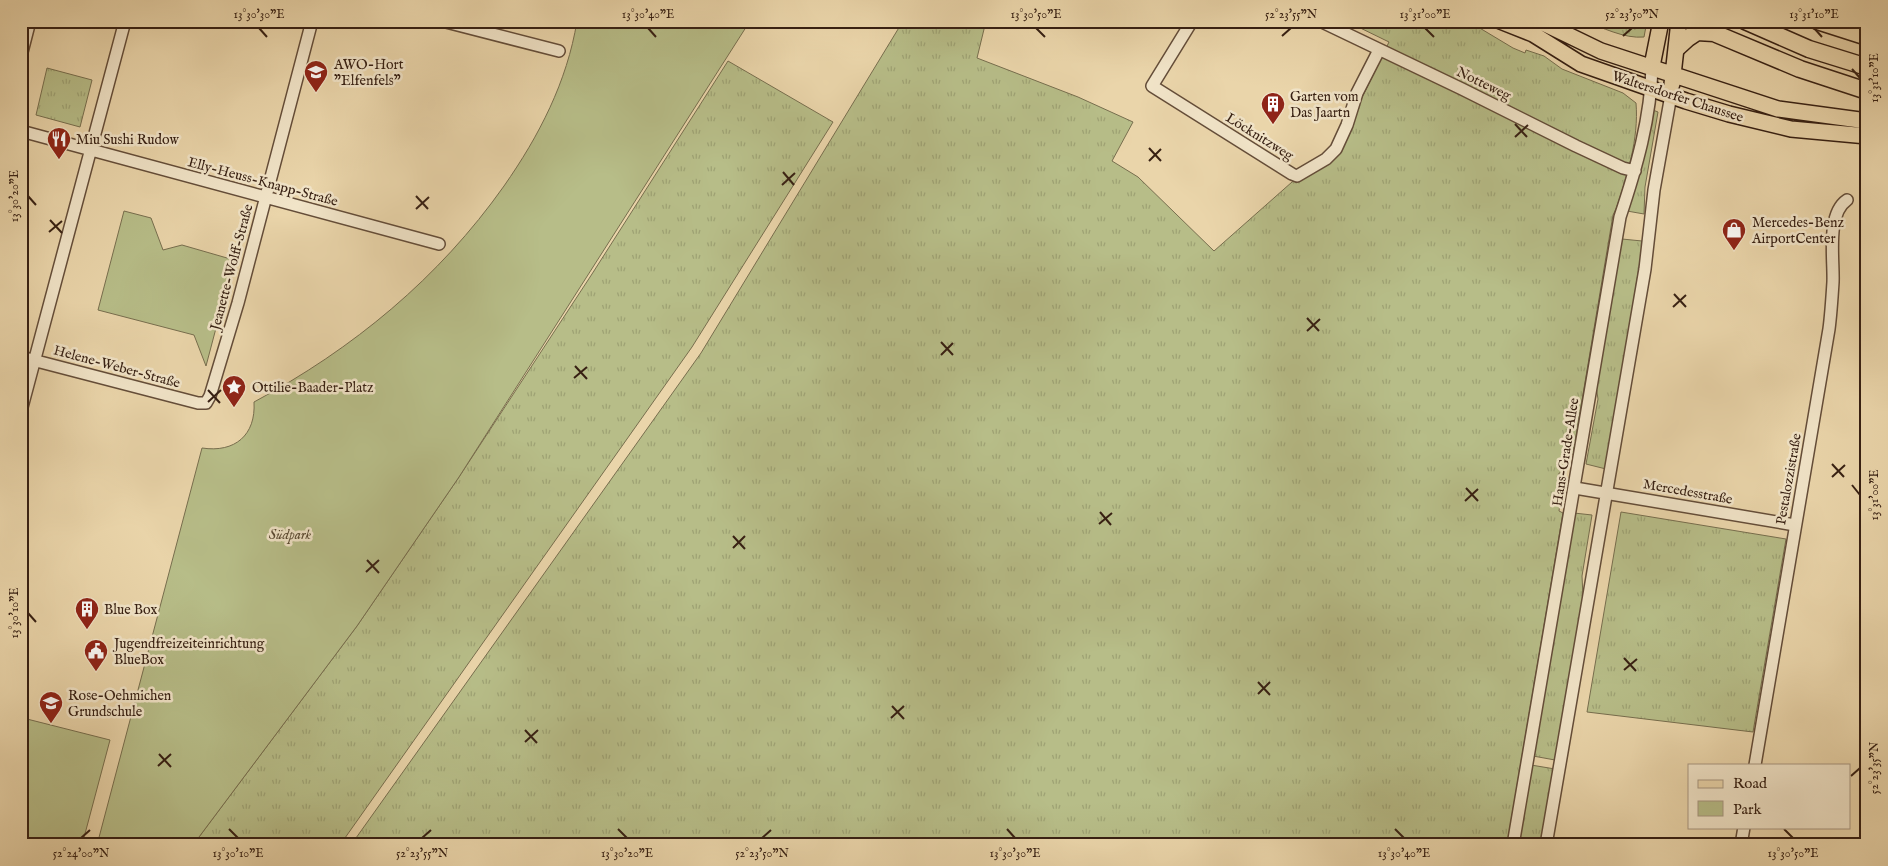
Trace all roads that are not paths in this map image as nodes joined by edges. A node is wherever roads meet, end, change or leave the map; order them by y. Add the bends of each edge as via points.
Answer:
1 (30, 21) edge
2 (125, 21) edge
3 (312, 21) edge
4 (442, 21) edge
5 (1192, 21) edge
6 (1320, 21) edge
7 (1500, 21) edge
8 (1539, 21) edge
9 (1661, 21) edge
10 (1679, 21) edge
11 (1702, 21) edge
12 (1817, 21) edge
13 (1751, 24) edge
14 (1714, 33) junction
15 (1867, 37) edge
16 (1677, 48) junction
17 (1379, 50) junction
18 (558, 51) dead end
19 (21, 56) edge
20 (1652, 66) junction
21 (1867, 67) edge
22 (1672, 74) junction
23 (1652, 88) junction
24 (1867, 90) edge
25 (1671, 95) junction
26 (1867, 121) edge
27 (21, 131) edge
28 (1867, 136) edge
29 (90, 150) junction
30 (1635, 171) junction
31 (265, 197) junction
32 (1847, 200) dead end
33 (439, 244) dead end
34 (21, 357) edge
35 (35, 360) junction
36 (206, 403) joint
37 (21, 411) edge
38 (1575, 488) junction
39 (1607, 492) junction
40 (1796, 525) junction
41 (1755, 764) edge
42 (1744, 828) edge
43 (1513, 845) edge
44 (1546, 845) edge
45 (1741, 845) edge

1 - 19 street
2 - 29 street
3 - 31 street, Jeanette-Wolff-Straße
4 - 18 street
5 - 17 street, Löcknitzweg via 1152,86 1297,176 1326,159 1336,149 1357,94
6 - 17 street, Notteweg
7 - 23 main road, Waltersdorfer Chaussee via 1532,34 1581,64
8 - 20 main road, Waltersdorfer Chaussee via 1601,51
9 - 20 main road
10 - 16 main road
11 - 14 highway
12 - 15 highway
13 - 21 highway via 1810,49
14 - 16 highway via 1697,32
14 - 24 highway via 1800,70
16 - 22 main road
17 - 30 street, Notteweg via 1584,150
20 - 22 main road, Waltersdorfer Chaussee
20 - 23 street, Hans-Grade-Allee
22 - 25 main road
22 - 26 main road, Waltersdorfer Chaussee via 1778,110
23 - 25 main road, Waltersdorfer Chaussee
23 - 30 street, Hans-Grade-Allee
25 - 28 main road, Waltersdorfer Chaussee via 1791,129
25 - 39 street
27 - 29 street, Elly-Heuss-Knapp-Straße
29 - 31 street, Elly-Heuss-Knapp-Straße
29 - 35 street
30 - 38 street, Hans-Grade-Allee via 1620,217
31 - 33 street, Elly-Heuss-Knapp-Straße
31 - 36 street, Jeanette-Wolff-Straße via 238,302
32 - 40 street, Pestalozzistraße via 1839,207 1835,220 1829,329
34 - 35 street, Helene-Weber-Straße
35 - 36 street, Helene-Weber-Straße
35 - 37 street
38 - 39 street, Mercedesstraße
38 - 43 street, Hans-Grade-Allee
39 - 40 street, Mercedesstraße
39 - 44 street
40 - 41 street, Pestalozzistraße
42 - 45 street

